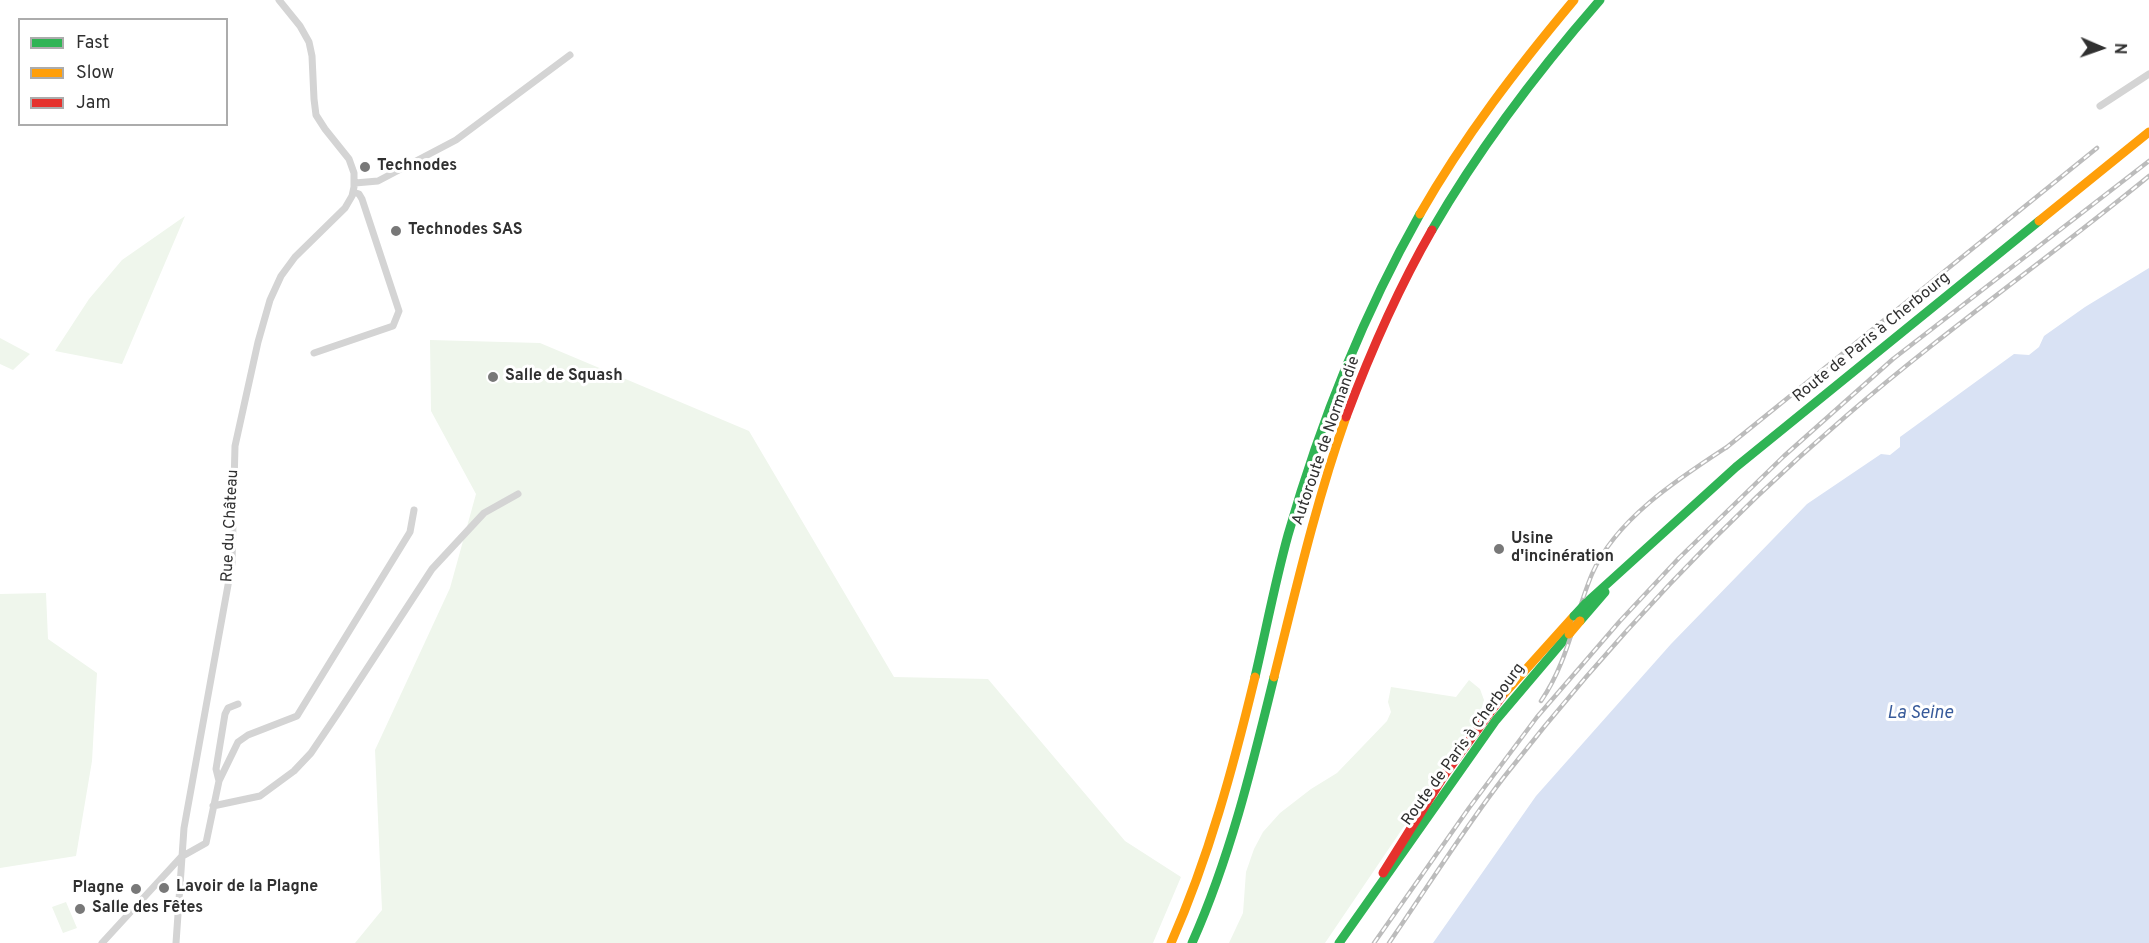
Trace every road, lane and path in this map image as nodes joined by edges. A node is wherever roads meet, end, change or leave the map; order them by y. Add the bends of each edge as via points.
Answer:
1 (279, 0) edge
2 (1574, 0) edge
3 (1600, 0) edge
4 (570, 55) dead end
5 (2149, 74) edge
6 (2100, 106) dead end
7 (2149, 132) edge
8 (355, 183) junction
9 (353, 192) junction
10 (314, 353) dead end
11 (518, 494) dead end
12 (414, 510) dead end
13 (1620, 574) junction
14 (1577, 618) junction
15 (238, 704) dead end
16 (219, 781) junction
17 (213, 806) junction
18 (181, 857) junction
19 (1361, 911) junction
20 (102, 943) edge
21 (176, 943) edge
22 (1171, 943) edge
23 (1192, 943) edge
24 (1339, 943) edge

1 - 8 street via 309,42 316,115 349,159
2 - 22 main road, Autoroute de Normandie via 1495,95 1434,189 1388,271 1336,387 1288,535 1229,781 1206,855
3 - 23 main road, Autoroute de Normandie via 1557,49 1482,149 1405,281 1356,393 1307,545 1249,781
4 - 8 street via 456,140 378,181
5 - 6 street
7 - 13 main road, Route de Paris à Cherbourg via 1736,466
8 - 9 street
9 - 10 street via 362,199 399,311 393,326
9 - 18 street, Rue du Château via 349,203 281,276 258,342 235,446 230,576
11 - 17 street via 484,513 432,569 327,729 294,771 260,796
12 - 16 street via 410,532 297,716 238,742
13 - 14 main road, Route de Paris à Cherbourg
13 - 14 main road, Route de Paris à Cherbourg, bridge via 1586,603
14 - 19 main road, Route de Paris à Cherbourg, bridge via 1569,634 1496,720
14 - 19 main road, Route de Paris à Cherbourg via 1500,698 1445,774
15 - 16 street via 225,714 216,769
16 - 17 street
17 - 18 street via 206,843
18 - 20 street
18 - 21 street, Rue du Château
19 - 24 main road, Route de Paris à Cherbourg

